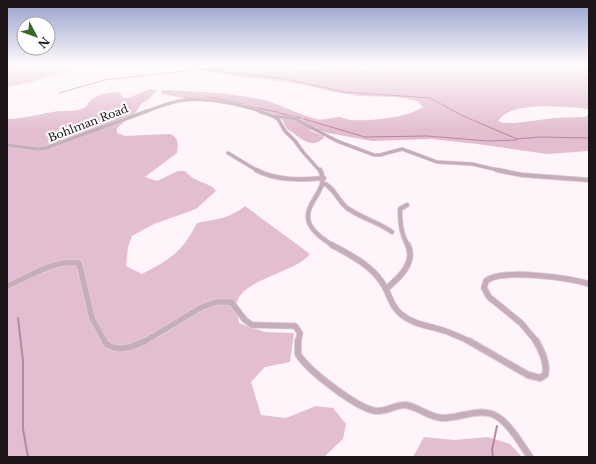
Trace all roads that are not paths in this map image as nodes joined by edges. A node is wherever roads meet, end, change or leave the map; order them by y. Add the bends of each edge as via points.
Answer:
1 (273, 116) junction
2 (7, 145) edge
3 (228, 153) dead end
4 (323, 180) junction
5 (589, 180) edge
6 (408, 205) dead end
7 (392, 232) dead end
8 (589, 284) edge
9 (7, 286) edge
10 (386, 289) junction
11 (530, 457) edge

1 - 2 street, Bohlman Road via 220,101 186,100 120,120 46,148
1 - 4 street via 280,120 284,130 317,167
1 - 5 street, Bohlman Road via 293,118 336,141 374,155 402,149 436,162 477,164 522,175
3 - 4 street via 270,176
4 - 7 street via 342,204
4 - 10 street via 309,207 308,219 311,227 332,246 360,261 378,276
6 - 10 street via 400,209 400,216 410,260 397,279
8 - 10 street via 549,276 496,276 485,282 485,293 524,325 537,340 546,370 542,378 536,378 452,333 408,320 389,302
9 - 11 street via 56,264 79,264 97,330 106,344 118,349 140,344 152,338 189,312 219,302 231,302 252,325 295,326 300,333 298,354 304,365 367,408 379,411 407,405 440,418 491,414 501,420

